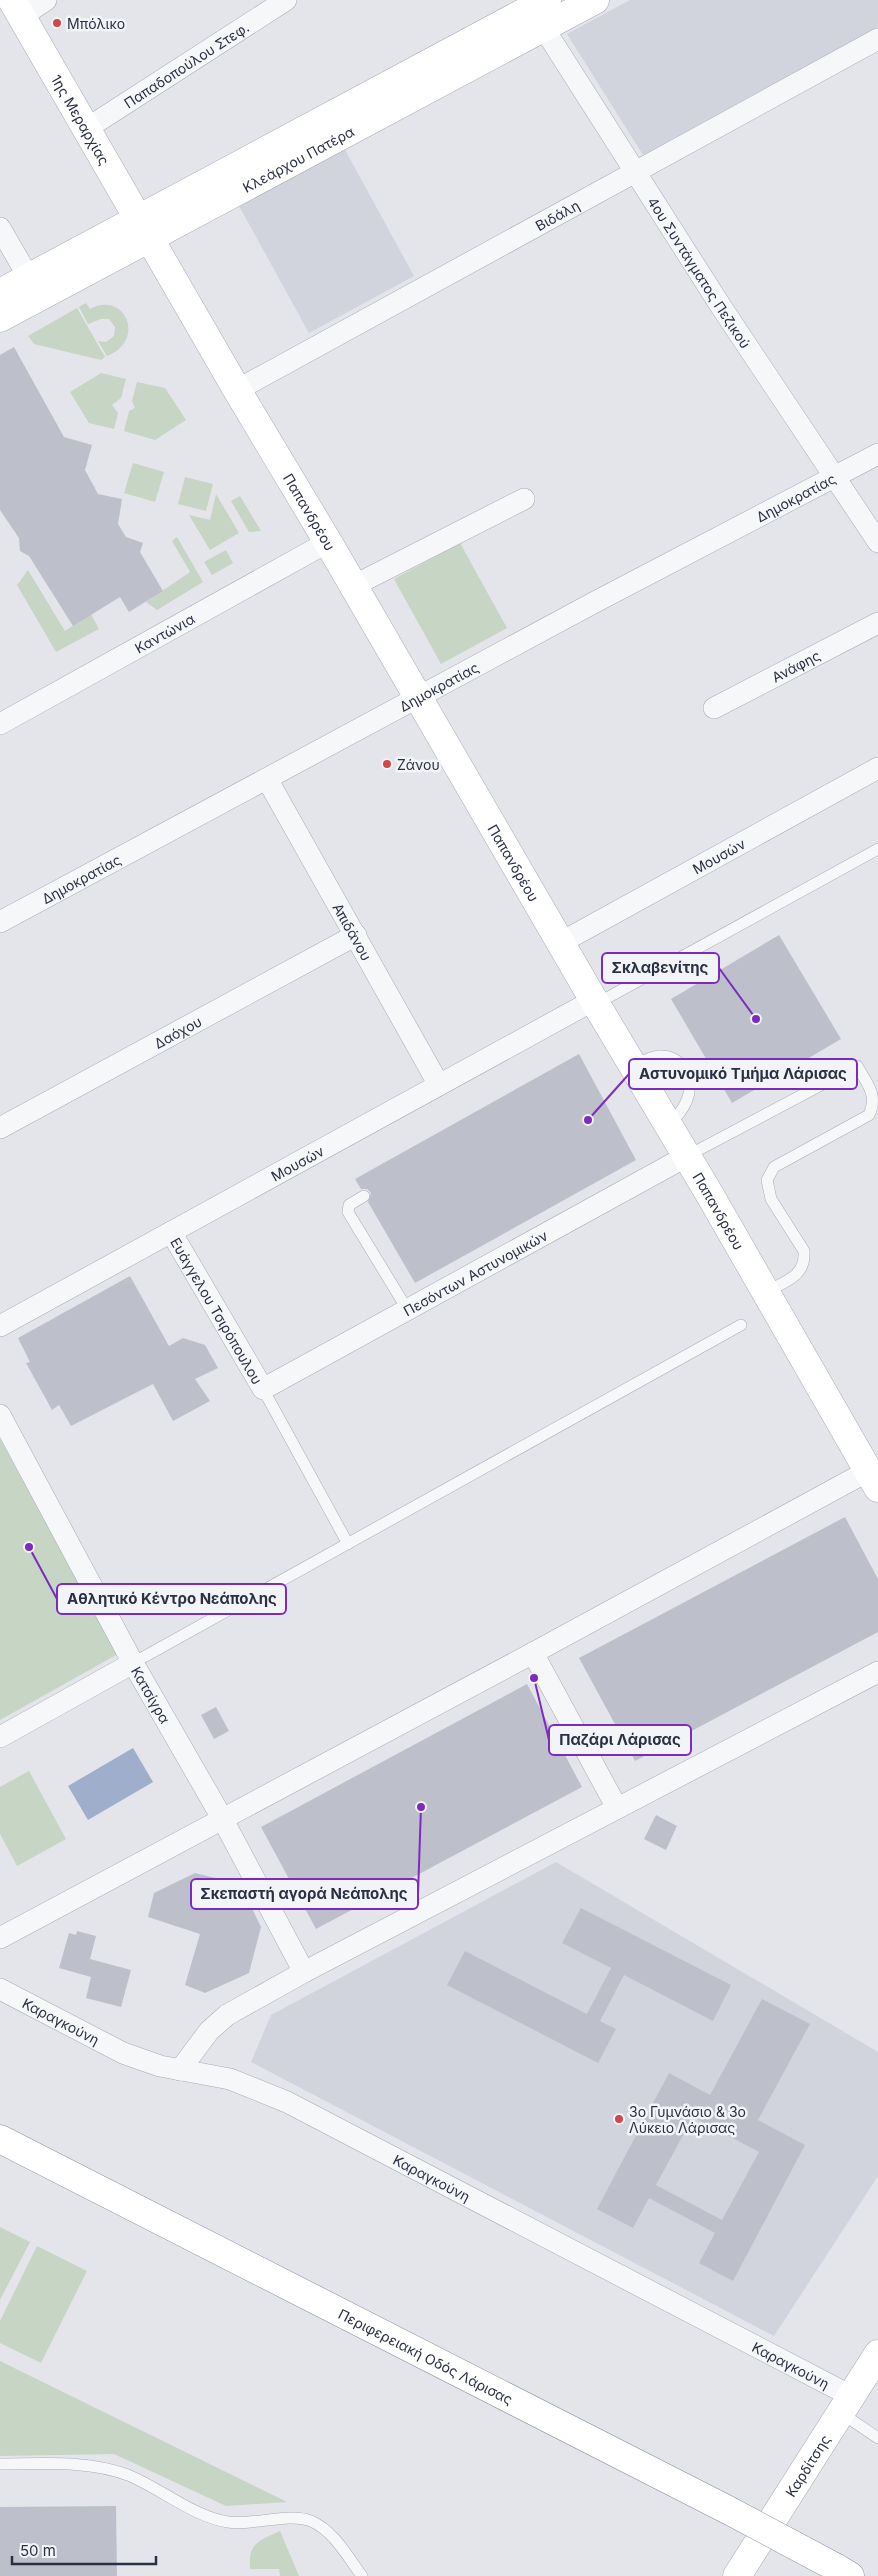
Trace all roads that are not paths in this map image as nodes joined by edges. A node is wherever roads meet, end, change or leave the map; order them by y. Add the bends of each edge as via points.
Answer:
1 (46, 0) edge
2 (286, 0) edge
3 (595, 0) edge
4 (17, 8) edge
5 (537, 9) edge
6 (878, 39) edge
7 (86, 130) junction
8 (634, 173) junction
9 (0, 228) edge
10 (143, 228) junction
11 (29, 278) junction
12 (0, 293) edge
13 (0, 318) edge
14 (237, 390) junction
15 (878, 454) edge
16 (835, 477) junction
17 (524, 499) dead end
18 (328, 542) junction
19 (878, 542) edge
20 (353, 586) junction
21 (878, 623) edge
22 (418, 698) junction
23 (714, 708) dead end
24 (0, 724) edge
25 (878, 768) edge
26 (267, 779) junction
27 (878, 849) edge
28 (0, 922) edge
29 (356, 935) junction
30 (560, 943) junction
31 (595, 1002) junction
32 (633, 1066) junction
33 (438, 1085) junction
34 (669, 1125) junction
35 (0, 1128) edge
36 (687, 1156) junction
37 (364, 1196) dead end
38 (171, 1232) junction
39 (766, 1292) junction
40 (407, 1309) junction
41 (741, 1325) dead end
42 (0, 1326) edge
43 (263, 1389) junction
44 (0, 1415) edge
45 (873, 1479) edge
46 (348, 1544) junction
47 (533, 1653) junction
48 (133, 1663) junction
49 (878, 1672) edge
50 (0, 1737) edge
51 (617, 1808) junction
52 (222, 1818) junction
53 (0, 1938) edge
54 (304, 1972) junction
55 (0, 1989) edge
56 (180, 2070) junction
57 (0, 2139) edge
58 (878, 2354) edge
59 (846, 2405) junction
60 (878, 2438) edge
61 (0, 2464) edge
62 (842, 2572) edge
63 (362, 2576) edge
64 (737, 2576) edge

1 - 4 street
2 - 7 street, Παπαδοπούλου Στεφ.
3 - 5 main road, Κλεάρχου Πατέρα
4 - 7 main road, 1ης Μεραρχίας
5 - 8 street, 4ου Συντάγματος Πεζικού
5 - 10 main road, Κλεάρχου Πατέρα
6 - 8 street, Βιδάλη
7 - 10 main road, 1ης Μεραρχίας
8 - 14 street, Βιδάλη
8 - 16 street, 4ου Συντάγματος Πεζικού
9 - 11 street
10 - 11 main road, Κλεάρχου Πατέρα
10 - 13 main road, Κλεάρχου Πατέρα
10 - 14 main road, Παπανδρέου
11 - 12 main road, Κλεάρχου Πατέρα
14 - 18 main road, Παπανδρέου
15 - 16 street, Δημοκρατίας
16 - 19 street, 4ου Συντάγματος Πεζικού
16 - 22 street, Δημοκρατίας
17 - 20 street
18 - 20 main road, Παπανδρέου
18 - 24 street, Καντώνια
20 - 22 main road, Παπανδρέου
21 - 23 street, Ανάφης
22 - 26 street, Δημοκρατίας
22 - 30 main road, Παπανδρέου
25 - 30 street, Μουσών
26 - 28 street, Δημοκρατίας
26 - 29 street, Απιδάνου
27 - 31 lane
29 - 33 street, Απιδάνου
29 - 35 street, Δαόχου
30 - 31 main road, Παπανδρέου
31 - 32 main road, Παπανδρέου
31 - 33 street, Μουσών
32 - 34 main road, Παπανδρέου
32 - 34 lane via 659,1056 672,1058 687,1074 688,1098 680,1114
33 - 38 street, Μουσών
34 - 36 main road, Παπανδρέου
36 - 39 main road, Παπανδρέου
36 - 39 lane via 857,1066 875,1105 869,1116 774,1167 767,1180 771,1199 804,1251 805,1261 800,1272
36 - 40 street, Πεσόντων Αστυνομικών
37 - 40 lane via 349,1205 348,1212
38 - 42 street, Μουσών
38 - 43 street, Ευάγγελου Τσιρόπουλου
39 - 45 main road, Παπανδρέου
40 - 43 street, Πεσόντων Αστυνομικών
41 - 46 lane
43 - 46 lane
44 - 48 street, Κατσίγρα
45 - 47 street
46 - 48 lane
47 - 51 street
47 - 52 street
48 - 50 street
48 - 52 street, Κατσίγρα
49 - 51 street
51 - 54 street
52 - 53 street
52 - 54 street, Κατσίγρα
54 - 56 street via 227,2015 209,2031
55 - 56 street, Καραγκούνη via 123,2053
56 - 59 street, Καραγκούνη via 230,2079 287,2102
57 - 62 main road, Περιφερειακή Οδός Λάρισας, bridge via 728,2510
58 - 59 main road, Καρδίτσης
59 - 60 lane
59 - 64 main road, Καρδίτσης
61 - 63 lane via 99,2466 129,2476 227,2522 309,2520 328,2530

